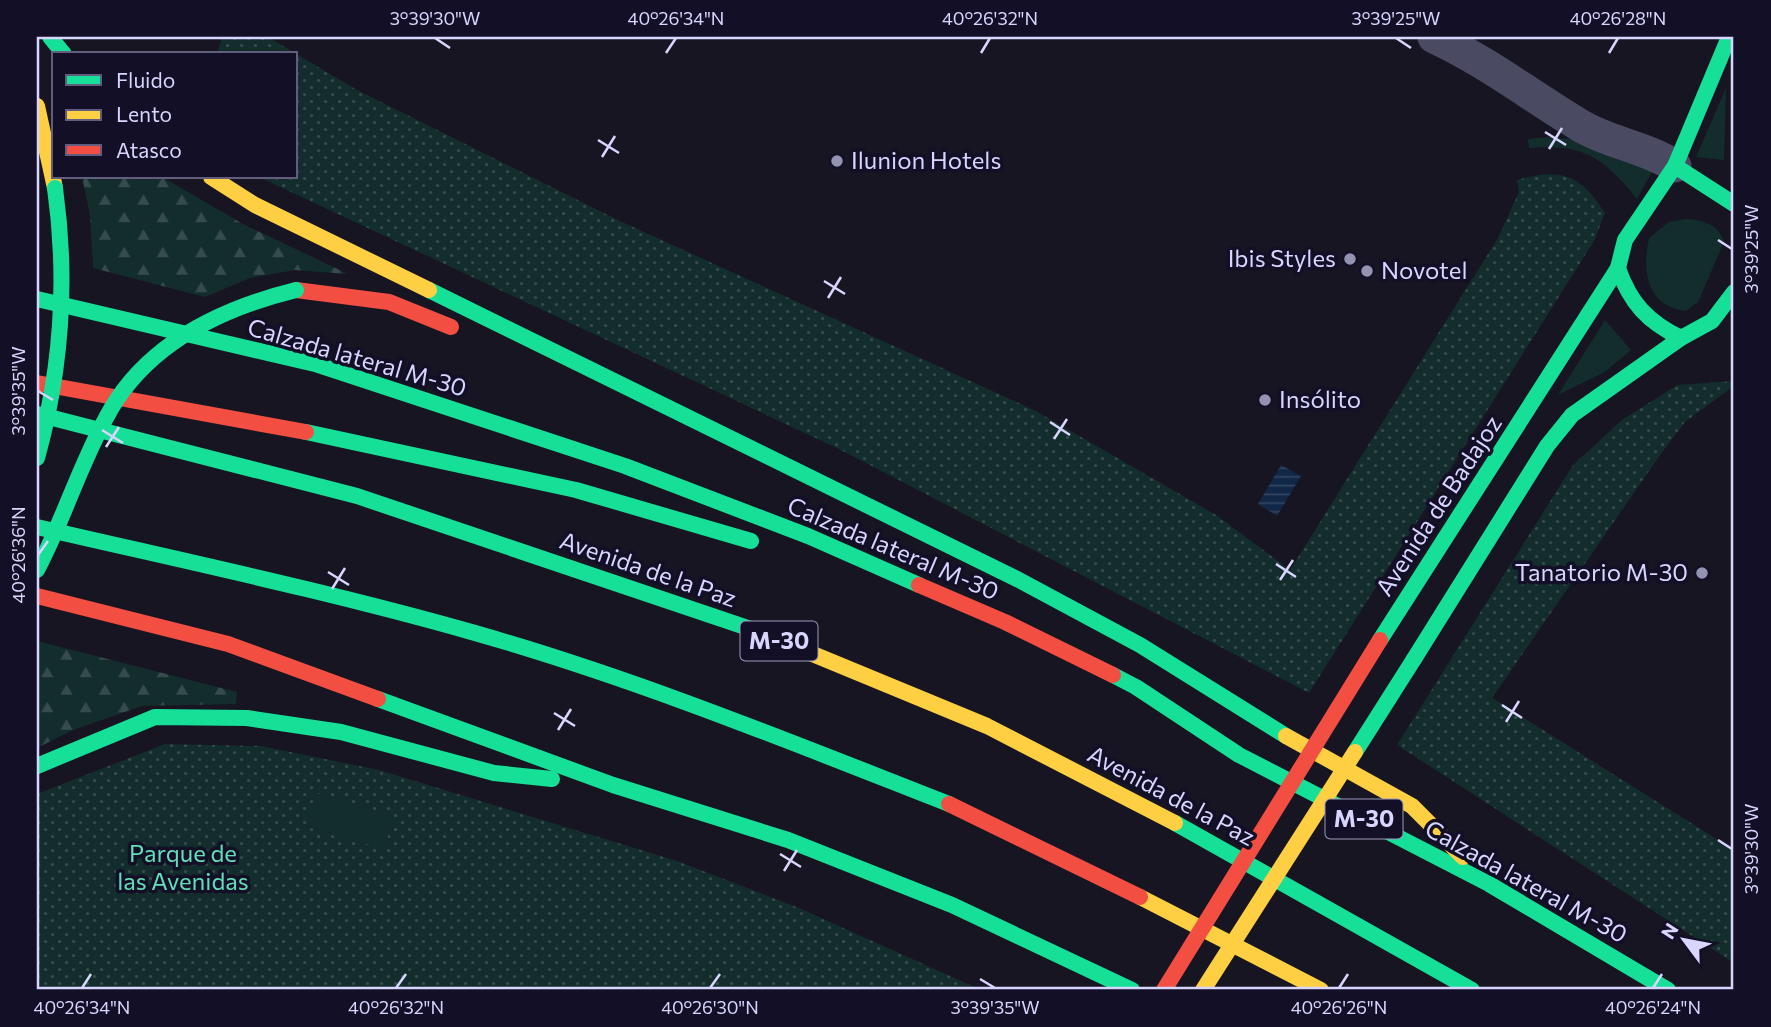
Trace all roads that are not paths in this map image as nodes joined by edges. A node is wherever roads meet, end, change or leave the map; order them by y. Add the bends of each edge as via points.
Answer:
1 (50, 37) edge
2 (1434, 37) edge
3 (1730, 37) edge
4 (62, 52) edge
5 (37, 106) edge
6 (1675, 166) junction
7 (52, 174) edge
8 (53, 178) edge
9 (213, 178) edge
10 (1734, 204) edge
11 (1618, 268) junction
12 (1734, 292) edge
13 (37, 299) edge
14 (465, 333) dead end
15 (1688, 336) junction
16 (1724, 337) dead end
17 (541, 364) dead end
18 (37, 383) edge
19 (37, 414) edge
20 (37, 458) edge
21 (793, 467) junction
22 (37, 527) edge
23 (769, 547) dead end
24 (37, 570) edge
25 (37, 596) edge
26 (1168, 729) dead end
27 (1239, 755) junction
28 (37, 766) edge
29 (613, 785) junction
30 (1489, 884) junction
31 (1132, 990) edge
32 (1164, 990) edge
33 (1203, 990) edge
34 (1321, 990) edge
35 (1472, 990) edge
36 (1668, 990) edge

1 - 4 main road
2 - 6 street via 1475,57 1584,128 1647,150
3 - 6 main road, Avenida de Badajoz
5 - 7 main road, bridge
6 - 10 main road
6 - 11 main road, Avenida de Badajoz via 1625,240
8 - 20 main road, bridge via 64,239 65,302 50,415
9 - 21 main road via 255,205
11 - 15 main road via 1622,283 1653,325
11 - 32 main road, Avenida de Badajoz, bridge
12 - 15 main road via 1716,317
13 - 27 main road, Calzada lateral M-30 / M-30 via 315,364 625,466 808,536 1005,622 1136,687
14 - 24 main road, bridge via 389,302 296,290 218,313 170,343 108,412
15 - 16 main road
15 - 33 main road, bridge via 1572,415 1548,446
17 - 21 main road
18 - 23 main road via 432,456 693,521
19 - 35 main road, Avenida de la Paz / M-30 via 357,496 751,629 987,726 1218,845
21 - 30 main road via 1140,645 1276,731 1412,806
22 - 34 main road via 478,634 725,716 950,804
25 - 29 main road via 228,644
26 - 27 main road
27 - 30 main road, Calzada lateral M-30 / M-30
28 - 29 main road via 155,717 247,718 341,732 494,773
29 - 31 main road via 788,839 952,905
30 - 36 main road, Calzada lateral M-30 / M-30

